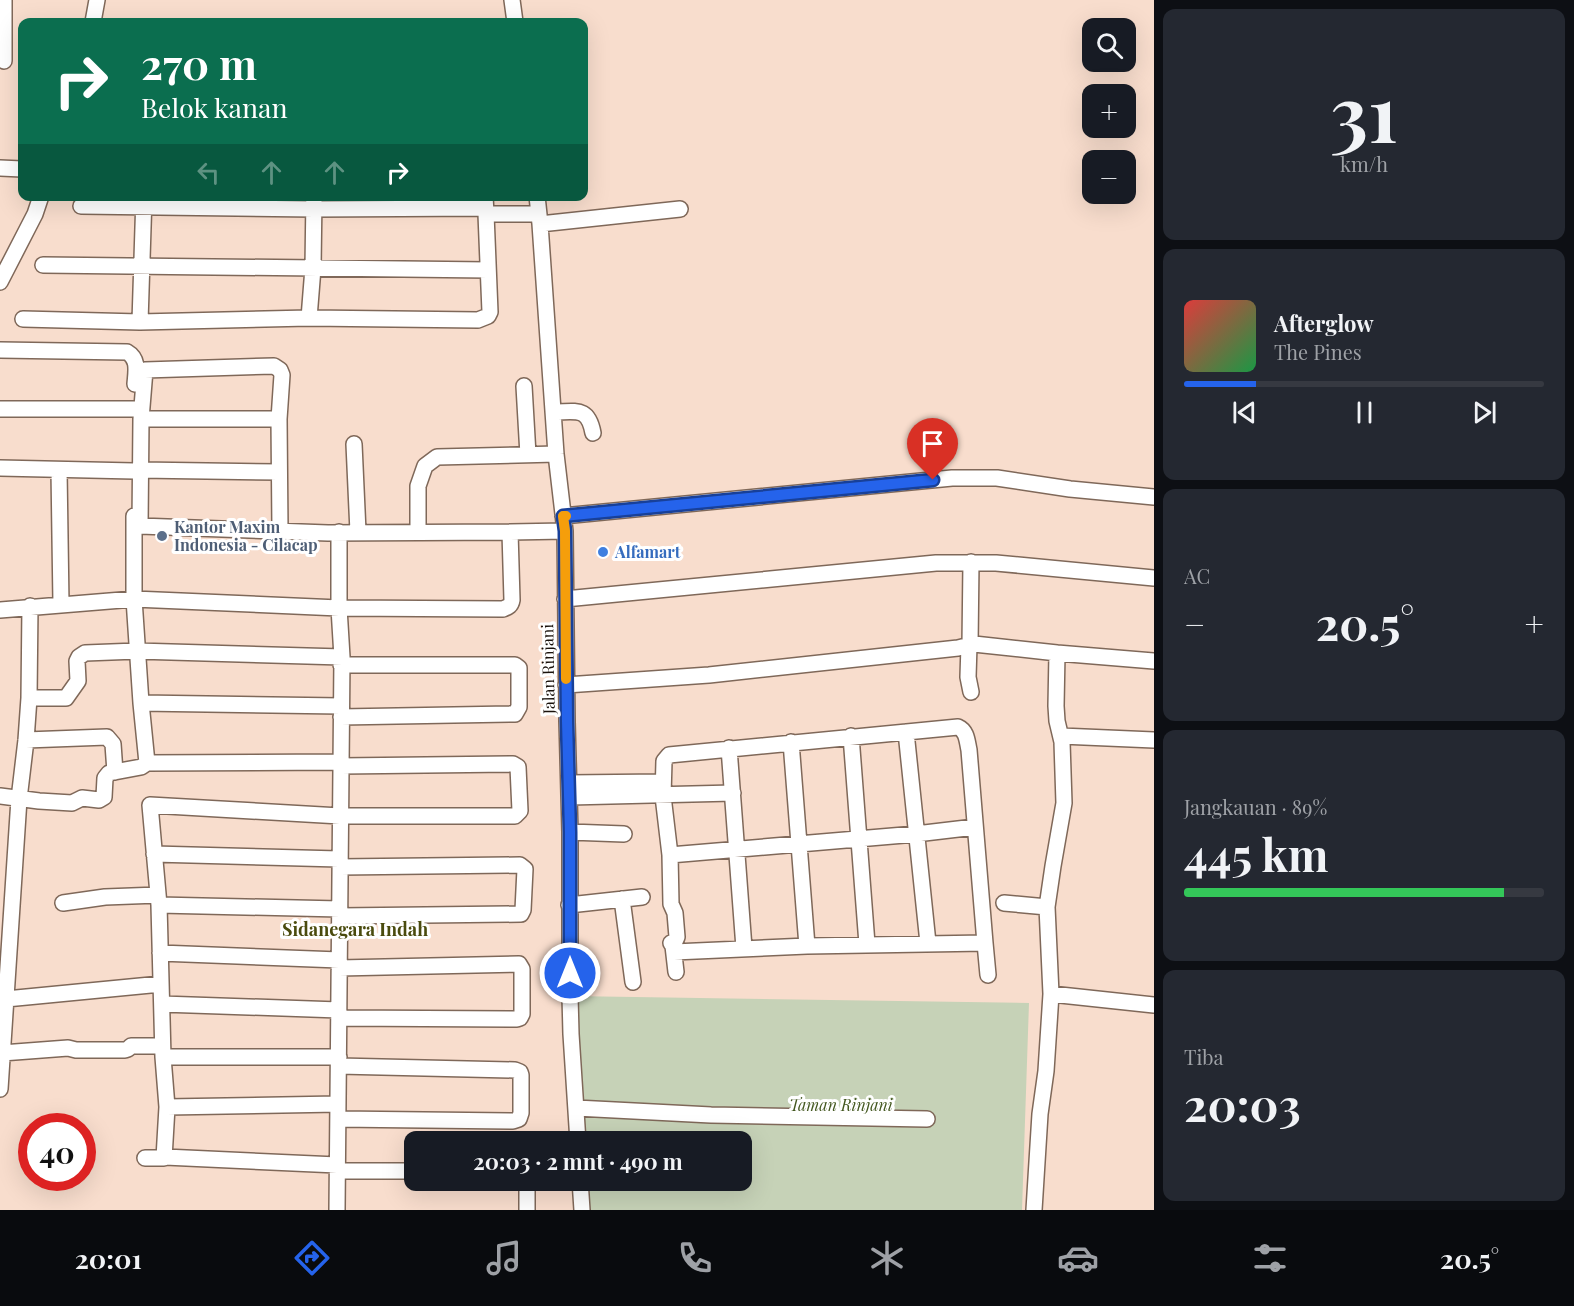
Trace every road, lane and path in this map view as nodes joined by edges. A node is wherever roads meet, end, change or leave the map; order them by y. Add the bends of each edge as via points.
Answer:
1 (4, 0) edge
2 (97, 0) edge
3 (512, 0) edge
4 (94, 18) edge
5 (514, 18) edge
6 (4, 61) dead end
7 (0, 168) edge
8 (18, 169) edge
9 (39, 201) edge
10 (537, 201) edge
11 (144, 202) edge
12 (314, 203) edge
13 (81, 206) dead end
14 (486, 206) edge
15 (680, 210) dead end
16 (539, 219) junction
17 (43, 265) dead end
18 (142, 266) junction
19 (312, 268) junction
20 (488, 270) junction
21 (0, 282) edge
22 (309, 318) junction
23 (23, 319) dead end
24 (140, 322) junction
25 (0, 350) edge
26 (524, 386) dead end
27 (0, 409) edge
28 (553, 412) junction
29 (138, 414) junction
30 (279, 419) junction
31 (593, 434) dead end
32 (354, 444) dead end
33 (556, 454) junction
34 (528, 455) junction
35 (0, 468) edge
36 (59, 470) junction
37 (137, 471) junction
38 (279, 472) junction
39 (1154, 497) edge
40 (564, 523) junction
41 (280, 530) junction
42 (339, 532) junction
43 (358, 532) junction
44 (418, 532) junction
45 (510, 532) junction
46 (971, 562) junction
47 (1154, 578) edge
48 (134, 599) junction
49 (566, 599) junction
50 (61, 604) junction
51 (30, 606) junction
52 (339, 608) junction
53 (0, 610) edge
54 (970, 645) junction
55 (137, 651) junction
56 (1057, 653) junction
57 (342, 661) junction
58 (1154, 661) edge
59 (566, 686) junction
60 (971, 692) dead end
61 (29, 698) junction
62 (141, 703) junction
63 (341, 712) junction
64 (906, 732) junction
65 (851, 736) junction
66 (1061, 736) junction
67 (26, 740) junction
68 (1154, 740) edge
69 (791, 742) junction
70 (729, 748) junction
71 (147, 763) junction
72 (340, 764) junction
73 (115, 772) junction
74 (663, 789) junction
75 (569, 790) junction
76 (733, 793) junction
77 (0, 796) edge
78 (19, 799) junction
79 (340, 816) junction
80 (975, 827) junction
81 (570, 832) junction
82 (624, 834) dead end
83 (916, 834) junction
84 (859, 839) junction
85 (798, 844) junction
86 (737, 849) junction
87 (154, 854) junction
88 (670, 855) junction
89 (340, 863) junction
90 (642, 897) dead end
91 (622, 899) junction
92 (159, 900) junction
93 (63, 903) dead end
94 (1004, 903) dead end
95 (569, 905) junction
96 (1047, 907) junction
97 (340, 913) junction
98 (5, 921) edge
99 (928, 943) junction
100 (985, 943) junction
101 (867, 944) junction
102 (807, 945) junction
103 (744, 948) junction
104 (674, 949) junction
105 (160, 953) junction
106 (339, 964) junction
107 (676, 972) dead end
108 (988, 975) dead end
109 (633, 982) dead end
110 (161, 984) junction
111 (1050, 994) junction
112 (6, 999) junction
113 (162, 1004) junction
114 (1154, 1005) edge
115 (339, 1014) junction
116 (163, 1052) junction
117 (2, 1053) junction
118 (339, 1061) junction
119 (0, 1089) edge
120 (168, 1107) junction
121 (576, 1108) junction
122 (338, 1112) junction
123 (927, 1119) dead end
124 (577, 1131) edge
125 (165, 1157) junction
126 (145, 1158) dead end
127 (337, 1168) junction
128 (404, 1171) edge
129 (527, 1191) edge
130 (581, 1191) edge
131 (337, 1210) edge
132 (527, 1210) edge
133 (582, 1210) edge
134 (1034, 1210) edge

1 - 6 street
2 - 4 street
3 - 5 street
7 - 8 street
9 - 21 street
10 - 16 street, Jalan Rinjani
11 - 12 street
11 - 13 street
11 - 18 street
12 - 14 street
12 - 19 street
14 - 16 street
14 - 20 street
15 - 16 street
16 - 28 street, Jalan Rinjani
17 - 18 street
18 - 19 street
18 - 24 street
19 - 20 street
19 - 22 street
20 - 22 street via 490,312 478,320
22 - 24 street
23 - 24 street
25 - 29 street via 127,352 136,363
26 - 34 street
27 - 29 street
28 - 31 street via 582,412 588,417
28 - 33 street, Jalan Rinjani
29 - 30 street
29 - 30 street via 145,370 274,366 282,375
29 - 37 street
30 - 38 street
32 - 43 street
33 - 34 street
33 - 40 street, Jalan Rinjani
34 - 44 street via 437,457 425,466 418,486
35 - 36 street
36 - 37 street
36 - 50 street
37 - 38 street
37 - 41 street via 140,526
37 - 48 street
38 - 41 street
39 - 40 street via 997,477 952,478
40 - 45 street
40 - 49 street, Jalan Rinjani
41 - 42 street
42 - 43 street
42 - 52 street
43 - 44 street
44 - 45 street
45 - 52 street via 512,600 508,607
46 - 47 street
46 - 49 street via 936,562
46 - 54 street
48 - 50 street
48 - 52 street
48 - 55 street
49 - 59 street, Jalan Rinjani
50 - 51 street
51 - 53 street
51 - 61 street
52 - 57 street
54 - 56 street
54 - 59 street via 709,675
54 - 60 street
55 - 57 street
55 - 61 street via 81,654 77,662 78,681 66,698
55 - 62 street
56 - 58 street
56 - 66 street via 1056,721
57 - 63 street
57 - 63 street via 515,664 519,668 519,707 515,714
59 - 75 street, Jalan Rinjani
61 - 67 street
62 - 63 street
62 - 71 street
63 - 72 street
64 - 65 street
64 - 80 street via 958,727 966,733
64 - 83 street
65 - 69 street
65 - 84 street
66 - 68 street
66 - 96 street via 1064,803
67 - 73 street via 107,736 113,744
67 - 78 street
69 - 70 street
69 - 85 street
70 - 74 street via 669,755 664,761
70 - 76 street
71 - 72 street
71 - 73 street
72 - 79 street
72 - 79 street via 513,764 518,767 520,808 515,816
73 - 78 street via 106,777 102,799 82,798 72,803
74 - 75 street
74 - 76 street
74 - 88 street
75 - 81 street, Jalan Rinjani
76 - 86 street
77 - 78 street
78 - 98 street
79 - 87 street via 150,805
79 - 89 street
80 - 83 street
80 - 100 street
81 - 82 street
81 - 95 street, Jalan Rinjani
83 - 84 street
83 - 99 street
84 - 85 street
84 - 101 street
85 - 86 street
85 - 102 street
86 - 88 street
86 - 103 street
87 - 89 street
87 - 92 street
88 - 104 street via 671,904 677,937
89 - 97 street
89 - 97 street via 525,868 521,914
90 - 91 street
91 - 95 street
91 - 109 street
92 - 93 street via 105,897
92 - 97 street
92 - 105 street
94 - 96 street
95 - 121 street, Jalan Rinjani
96 - 111 street
97 - 106 street
98 - 112 street
99 - 100 street
99 - 101 street
100 - 108 street
101 - 102 street
102 - 103 street
103 - 104 street
104 - 107 street
105 - 106 street
105 - 110 street
106 - 115 street
106 - 115 street via 519,964 522,969 522,1014 517,1019
110 - 112 street
110 - 113 street
111 - 114 street
111 - 134 street
112 - 117 street
113 - 115 street
113 - 116 street
115 - 118 street
116 - 117 street via 131,1046 125,1050 68,1048
116 - 118 street
116 - 120 street
117 - 119 street
118 - 122 street
118 - 122 street via 515,1070 520,1072 521,1113 513,1121
120 - 122 street
120 - 125 street
121 - 123 street
121 - 124 street, Jalan Rinjani
122 - 127 street
125 - 126 street
125 - 127 street
127 - 128 street
127 - 131 street
129 - 132 street
130 - 133 street

